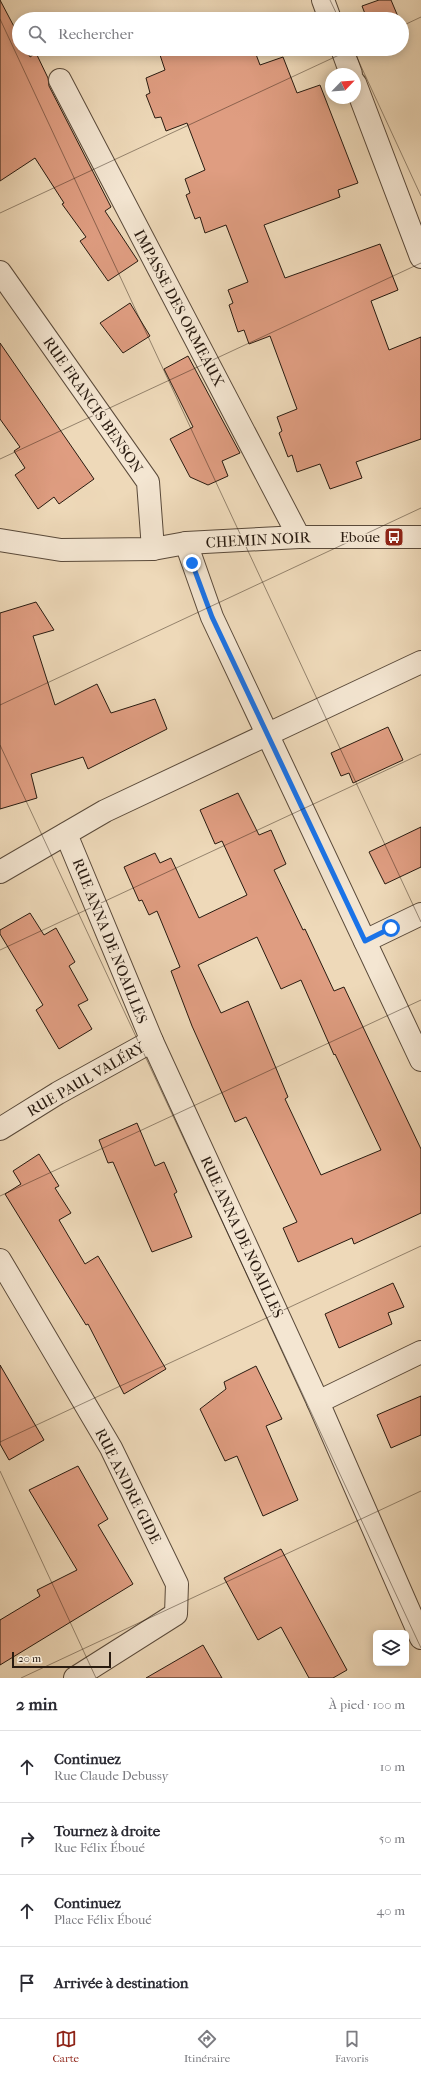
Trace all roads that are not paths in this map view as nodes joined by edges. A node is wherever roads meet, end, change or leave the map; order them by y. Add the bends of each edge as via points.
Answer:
1 (323, 0) edge
2 (327, 12) edge
3 (345, 56) edge
4 (350, 68) edge
5 (60, 80) dead end
6 (361, 99) edge
7 (421, 256) edge
8 (0, 272) edge
9 (299, 537) junction
10 (421, 537) edge
11 (0, 540) edge
12 (186, 543) junction
13 (153, 549) junction
14 (421, 662) edge
15 (267, 734) junction
16 (66, 834) junction
17 (0, 872) edge
18 (421, 914) edge
19 (365, 941) junction
20 (152, 1041) junction
21 (421, 1060) edge
22 (0, 1129) edge
23 (0, 1260) edge
24 (421, 1352) edge
25 (318, 1402) junction
26 (421, 1638) edge
27 (75, 1678) edge

1 - 2 street
3 - 4 street
5 - 9 street, IMPASSE DES ORMEAUX
6 - 7 street
8 - 13 street, RUE FRANCIS BENSON via 148,482
9 - 10 street, CHEMIN NOIR
9 - 12 street, CHEMIN NOIR
11 - 13 street, CHEMIN NOIR via 61,550
12 - 13 street, CHEMIN NOIR
12 - 15 street via 212,617
14 - 15 street
15 - 16 street via 105,811
15 - 19 street
16 - 17 street
16 - 20 street, RUE ANNA DE NOAILLES
18 - 19 street
19 - 21 street
20 - 22 street, RUE PAUL VALÉRY via 58,1093
20 - 25 street, RUE ANNA DE NOAILLES
23 - 27 street, RUE ANDRE GIDE via 111,1448 178,1584 176,1614
24 - 25 street
25 - 26 street, RUE ANNA DE NOAILLES

